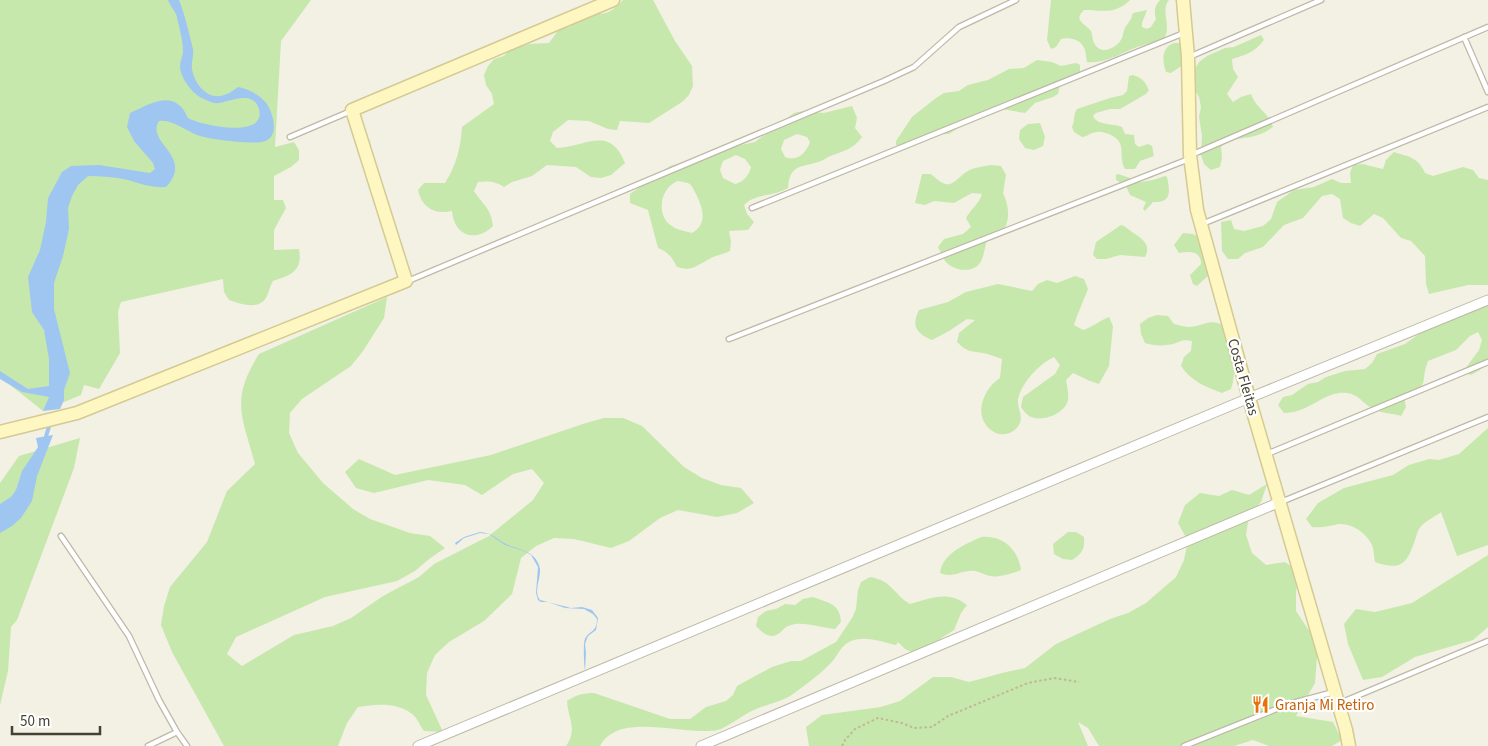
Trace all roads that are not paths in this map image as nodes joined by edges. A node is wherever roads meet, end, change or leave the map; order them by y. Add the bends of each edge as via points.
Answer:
1 (613, 0) edge
2 (1016, 0) edge
3 (1183, 0) edge
4 (1321, 0) edge
5 (1488, 27) edge
6 (1186, 33) junction
7 (1464, 37) junction
8 (1188, 57) junction
9 (1488, 92) edge
10 (1488, 107) edge
11 (352, 110) junction
12 (290, 137) dead end
13 (1190, 157) junction
14 (752, 208) dead end
15 (1201, 225) junction
16 (406, 281) junction
17 (1488, 300) edge
18 (729, 339) dead end
19 (1488, 362) edge
20 (1249, 398) junction
21 (1488, 417) edge
22 (0, 432) edge
23 (1266, 455) junction
24 (1280, 502) junction
25 (61, 536) dead end
26 (1488, 641) edge
27 (1337, 698) junction
28 (177, 732) junction
29 (148, 746) edge
30 (187, 746) edge
31 (418, 746) edge
32 (701, 746) edge
33 (1184, 746) edge
34 (1349, 746) edge

1 - 11 street
2 - 16 lane via 958,27 914,67 884,81
3 - 6 street, Costa Fleitas
4 - 8 lane
5 - 7 lane
6 - 8 street, Costa Fleitas
6 - 14 lane
7 - 9 lane
7 - 13 lane
8 - 13 street, Costa Fleitas
10 - 15 lane
11 - 12 lane
11 - 16 street
13 - 15 street, Costa Fleitas
13 - 18 lane
15 - 20 street, Costa Fleitas
16 - 22 street via 77,413
17 - 20 street
19 - 23 lane
20 - 23 street, Costa Fleitas
20 - 31 street
21 - 24 lane
23 - 24 street, Costa Fleitas
24 - 27 street, Costa Fleitas
24 - 32 street
25 - 28 lane via 129,636
26 - 27 lane
27 - 33 lane via 1289,704
27 - 34 street, Costa Fleitas
28 - 29 lane
28 - 30 lane

